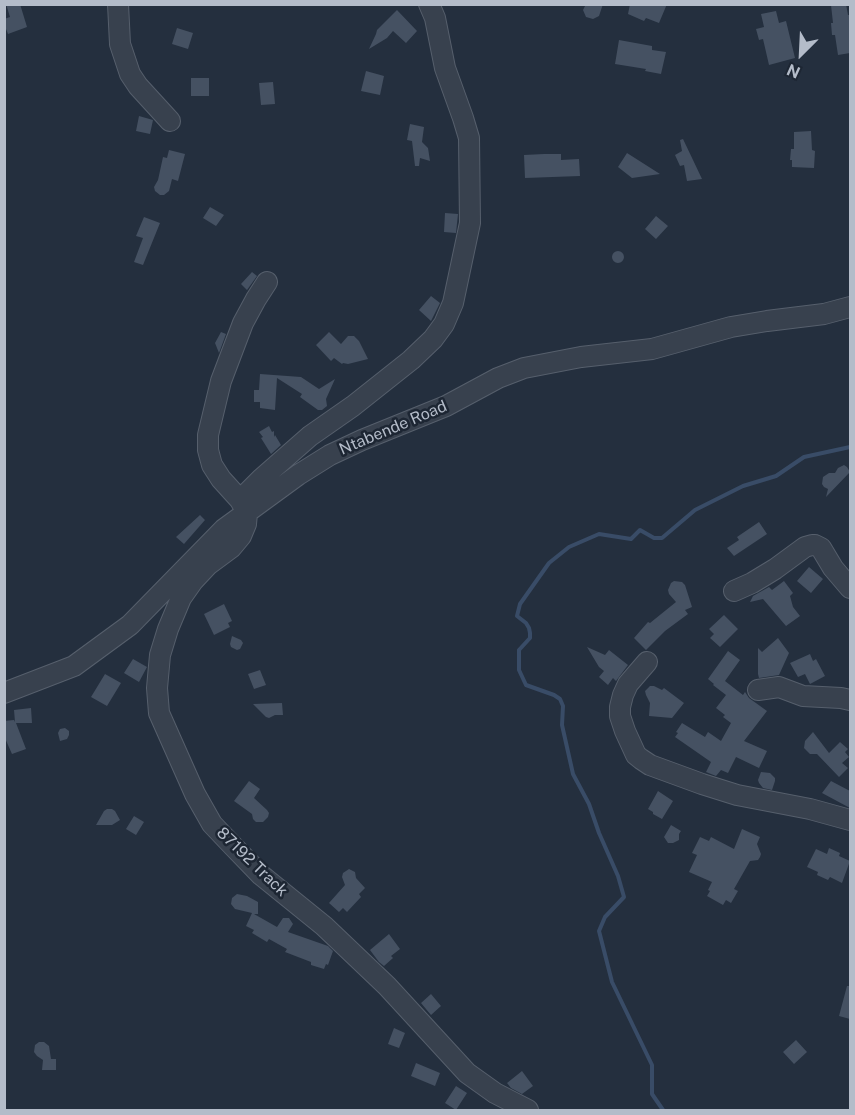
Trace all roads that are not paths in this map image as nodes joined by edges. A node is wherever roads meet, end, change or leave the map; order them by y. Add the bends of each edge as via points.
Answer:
1 (118, 4) edge
2 (429, 4) edge
3 (170, 121) dead end
4 (267, 282) dead end
5 (850, 307) edge
6 (243, 506) junction
7 (850, 588) edge
8 (734, 591) dead end
9 (647, 662) dead end
10 (758, 690) dead end
11 (4, 693) edge
12 (850, 700) edge
13 (850, 820) edge
14 (528, 1110) edge

1 - 3 street via 120,44 130,74
2 - 6 street via 469,138 471,223 453,303 433,339 261,479
4 - 6 street via 243,323 221,381 208,435 212,465
5 - 6 street, Ntabende Road via 731,327 652,349 524,368 330,455
6 - 11 street, Ntabende Road via 130,625 74,666
6 - 14 street, 87192 Track via 246,524 241,536 193,581 181,598 160,656 159,713 195,794 212,824 231,844 387,986 467,1073
7 - 8 street via 821,548 812,545
9 - 13 street via 628,684 620,707 625,731 641,759 737,795
10 - 12 street via 779,687 803,696

